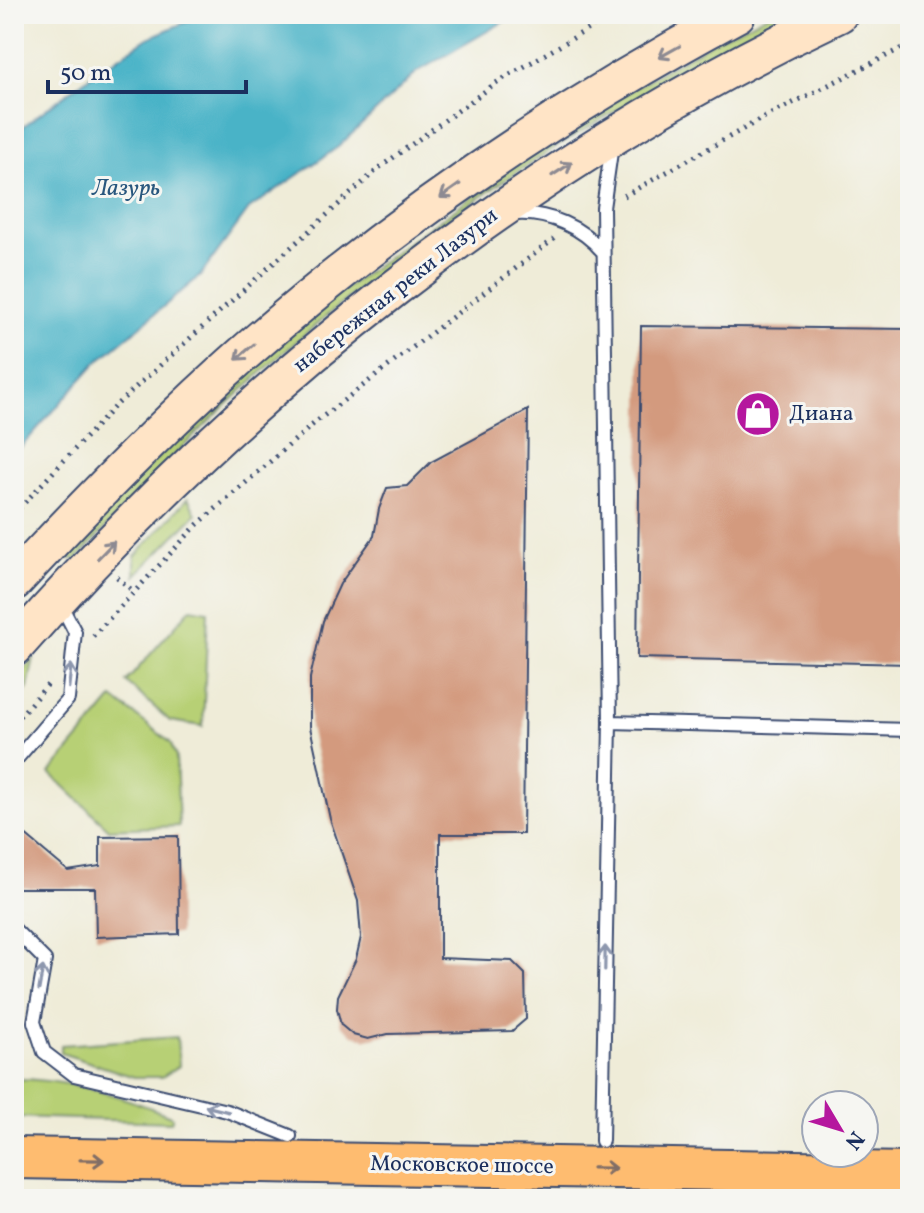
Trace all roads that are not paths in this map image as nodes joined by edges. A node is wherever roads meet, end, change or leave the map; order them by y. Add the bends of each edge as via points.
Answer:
1 (737, 14) edge
2 (839, 14) edge
3 (613, 136) junction
4 (492, 215) junction
5 (603, 252) junction
6 (44, 549) junction
7 (14, 582) edge
8 (67, 590) junction
9 (18, 630) edge
10 (610, 722) junction
11 (910, 730) edge
12 (14, 762) edge
13 (14, 929) edge
14 (14, 1131) edge
15 (290, 1136) junction
16 (602, 1141) junction
17 (800, 1145) edge
18 (880, 1145) edge
19 (910, 1146) edge
20 (14, 1158) edge
21 (910, 1173) edge

1 -> 6 main road, набережная реки Лазури via 536,132 348,266 174,417
2 - 3 main road, набережная реки Лазури
4 -> 3 main road, набережная реки Лазури
3 - 5 lane
4 - 5 lane via 547,216 584,234
8 -> 4 main road, набережная реки Лазури via 269,391
5 - 10 lane
6 - 7 main road, набережная реки Лазури
6 - 8 main road via 43,566
8 - 9 main road, набережная реки Лазури
12 -> 8 lane via 68,699 75,632
10 - 11 lane
16 -> 10 lane
15 -> 13 lane via 227,1111 74,1075 44,1052 34,1022 45,960
14 - 15 main road, Московское шоссе
15 - 16 main road, Московское шоссе
16 - 17 main road, Московское шоссе
18 - 19 main road
20 -> 21 main road, Московское шоссе

